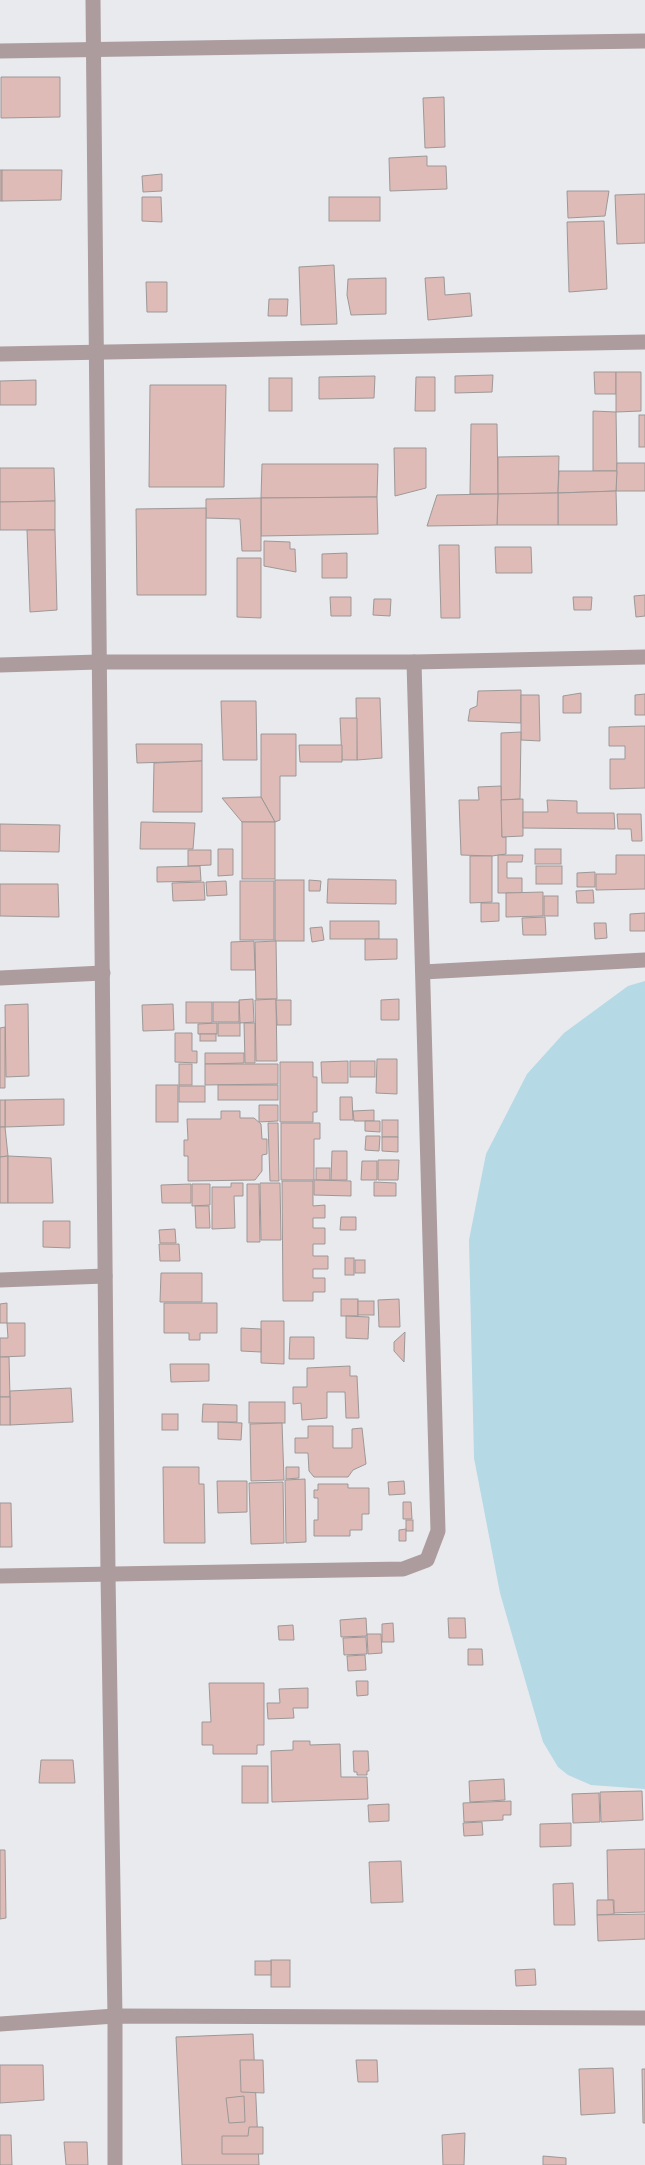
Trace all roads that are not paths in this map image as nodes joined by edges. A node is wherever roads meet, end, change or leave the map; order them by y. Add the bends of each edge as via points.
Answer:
1 (93, 0) edge
2 (645, 41) edge
3 (93, 48) junction
4 (0, 51) edge
5 (645, 342) edge
6 (98, 351) junction
7 (0, 354) edge
8 (645, 657) edge
9 (98, 662) junction
10 (414, 662) junction
11 (0, 665) edge
12 (645, 960) edge
13 (423, 972) junction
14 (103, 973) junction
15 (0, 978) edge
16 (106, 1276) junction
17 (0, 1280) edge
18 (108, 1574) junction
19 (0, 1576) edge
20 (116, 2016) junction
21 (645, 2018) edge
22 (0, 2024) edge
23 (115, 2165) edge

1 - 3 street
2 - 3 street
3 - 4 street
3 - 6 street
5 - 6 street
6 - 7 street
6 - 9 street
8 - 10 street
9 - 10 street
9 - 11 street
9 - 14 street
10 - 13 street
12 - 13 street
13 - 18 street via 438,1531 427,1560 403,1568
14 - 15 street
14 - 16 street
16 - 17 street
16 - 18 street
18 - 19 street
18 - 20 street
20 - 21 street
20 - 22 street
20 - 23 street

